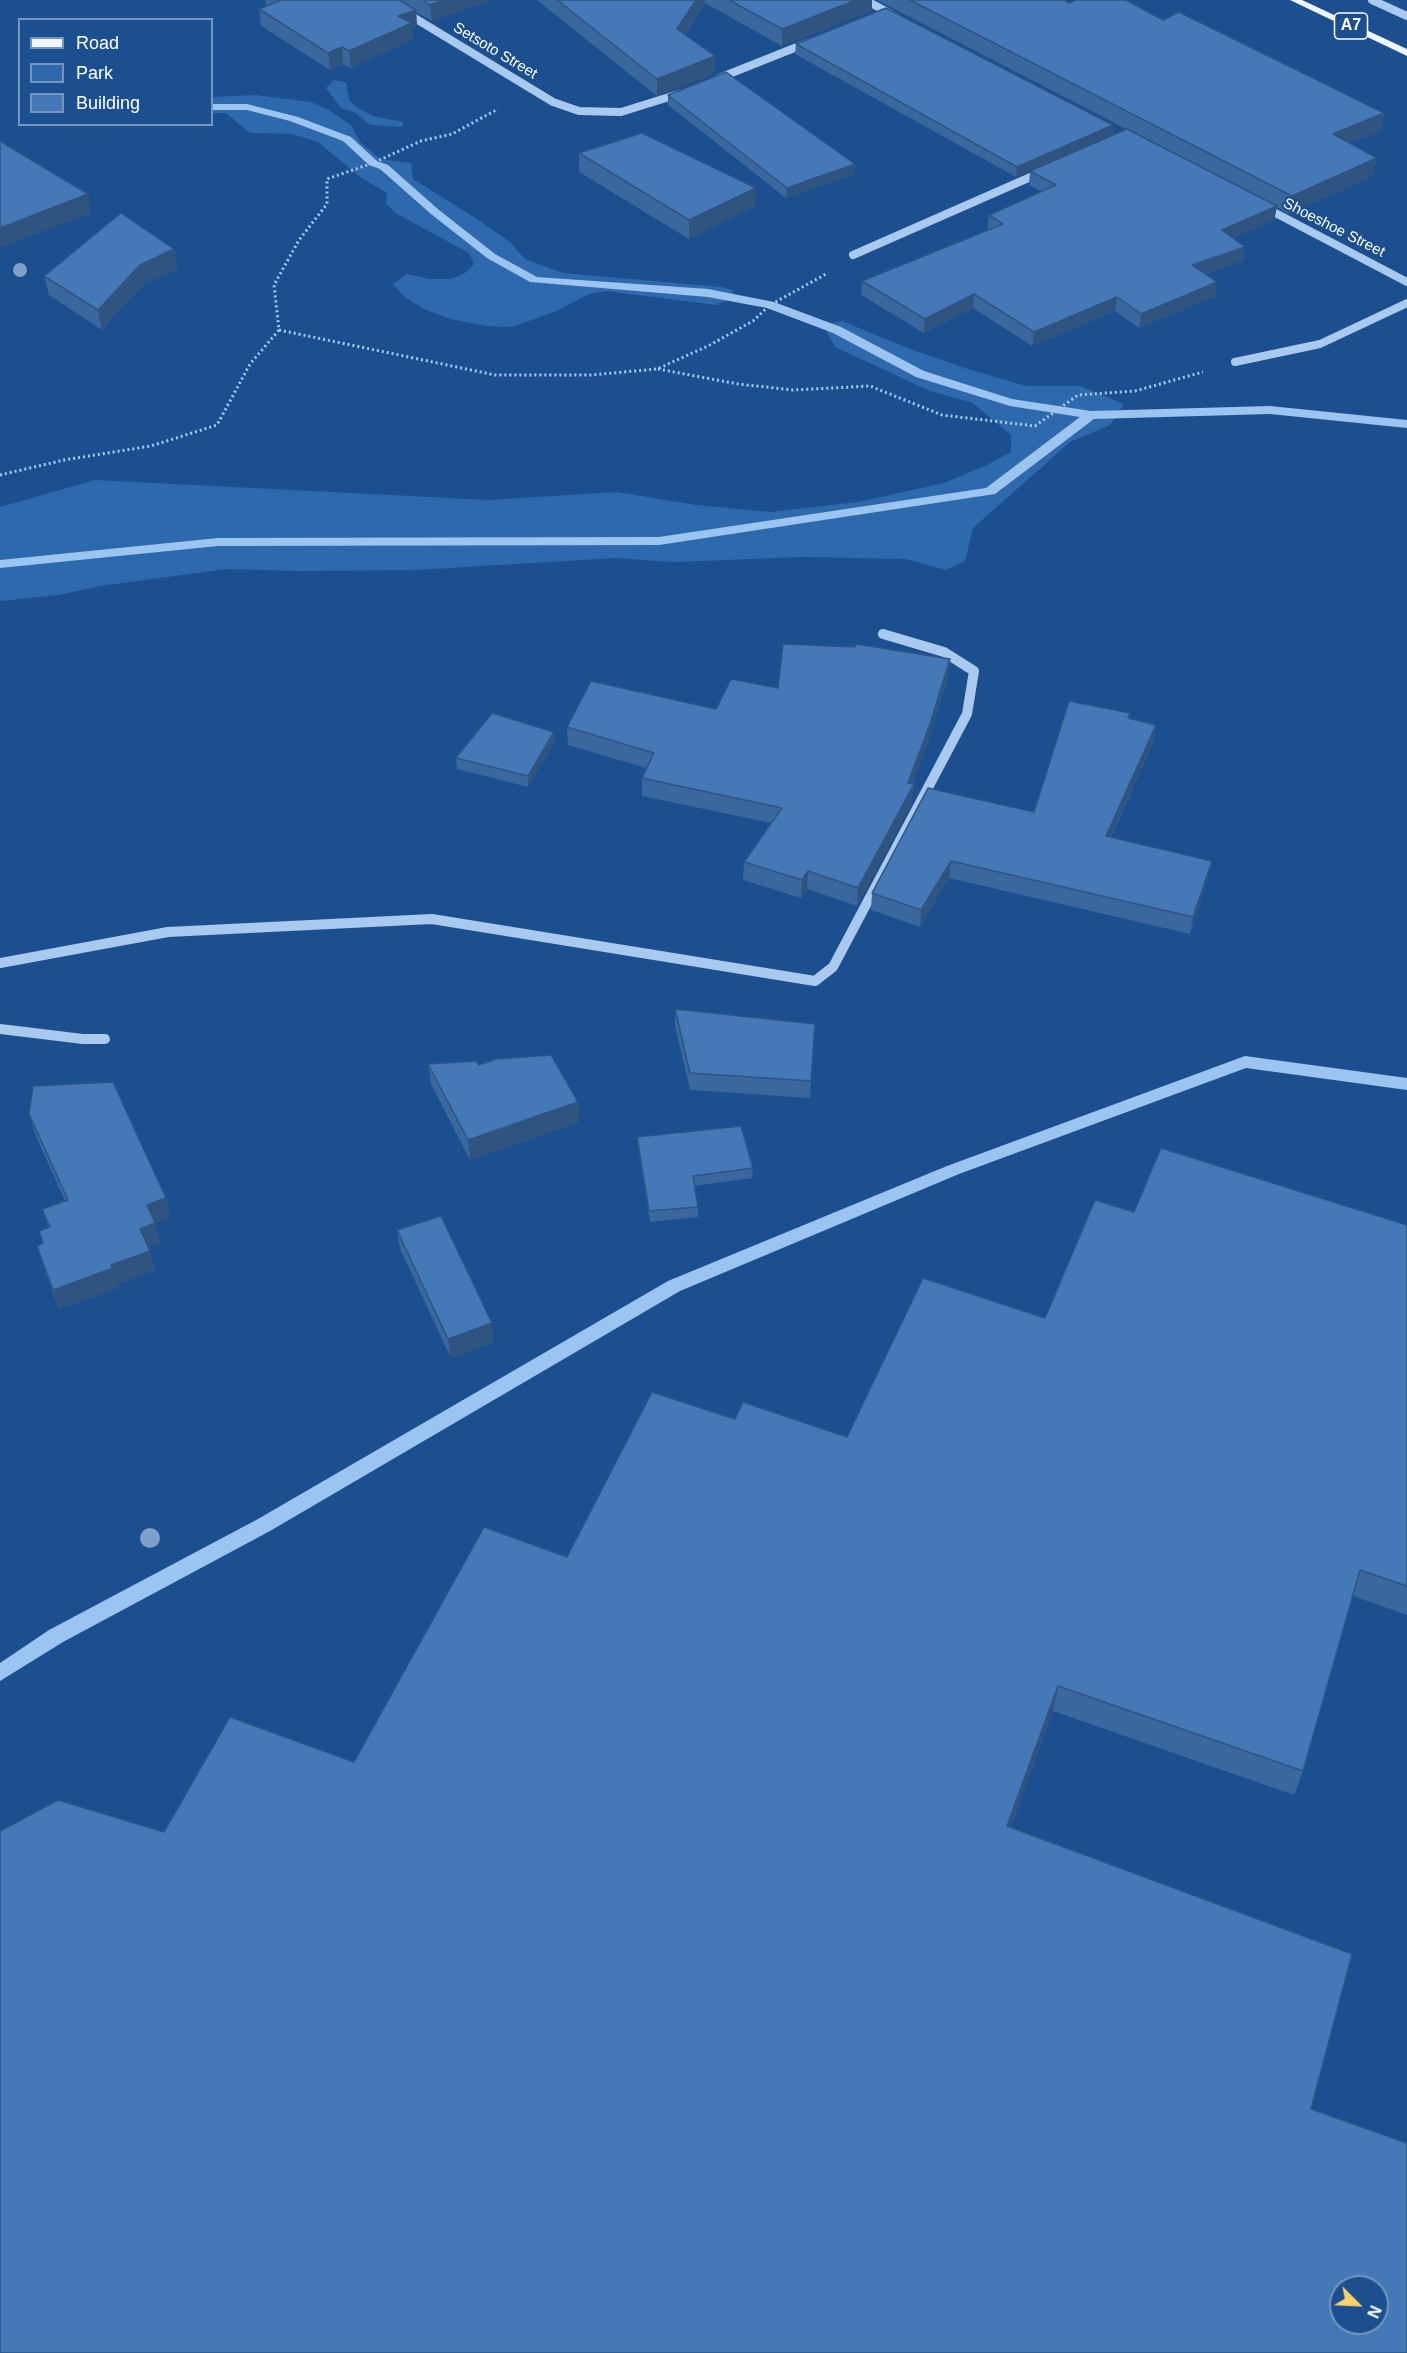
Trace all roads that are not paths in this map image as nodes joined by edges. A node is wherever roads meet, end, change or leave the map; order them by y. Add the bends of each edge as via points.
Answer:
1 (386, 0) edge
2 (865, 0) edge
3 (1295, 0) edge
4 (1372, 0) edge
5 (886, 11) junction
6 (875, 15) edge
7 (896, 16) edge
8 (1407, 16) edge
9 (813, 41) edge
10 (1407, 53) edge
11 (707, 83) edge
12 (686, 91) edge
13 (1049, 170) edge
14 (1257, 204) edge
15 (853, 255) road end
16 (1407, 282) edge
17 (1407, 303) edge
18 (1235, 362) road end
19 (883, 634) dead end
20 (0, 963) edge
21 (0, 1029) edge
22 (105, 1040) dead end

1 - 12 street, Setsoto Street via 553,102 595,113 621,112
2 - 5 street
3 - 10 main road, A7
4 - 8 street
5 - 6 street
5 - 7 street
9 - 11 street
13 - 15 street
14 - 16 street, Shoeshoe Street
17 - 18 street via 1320,344
19 - 20 street via 944,652 974,671 967,714 833,967 815,981 432,919 168,932
21 - 22 street

